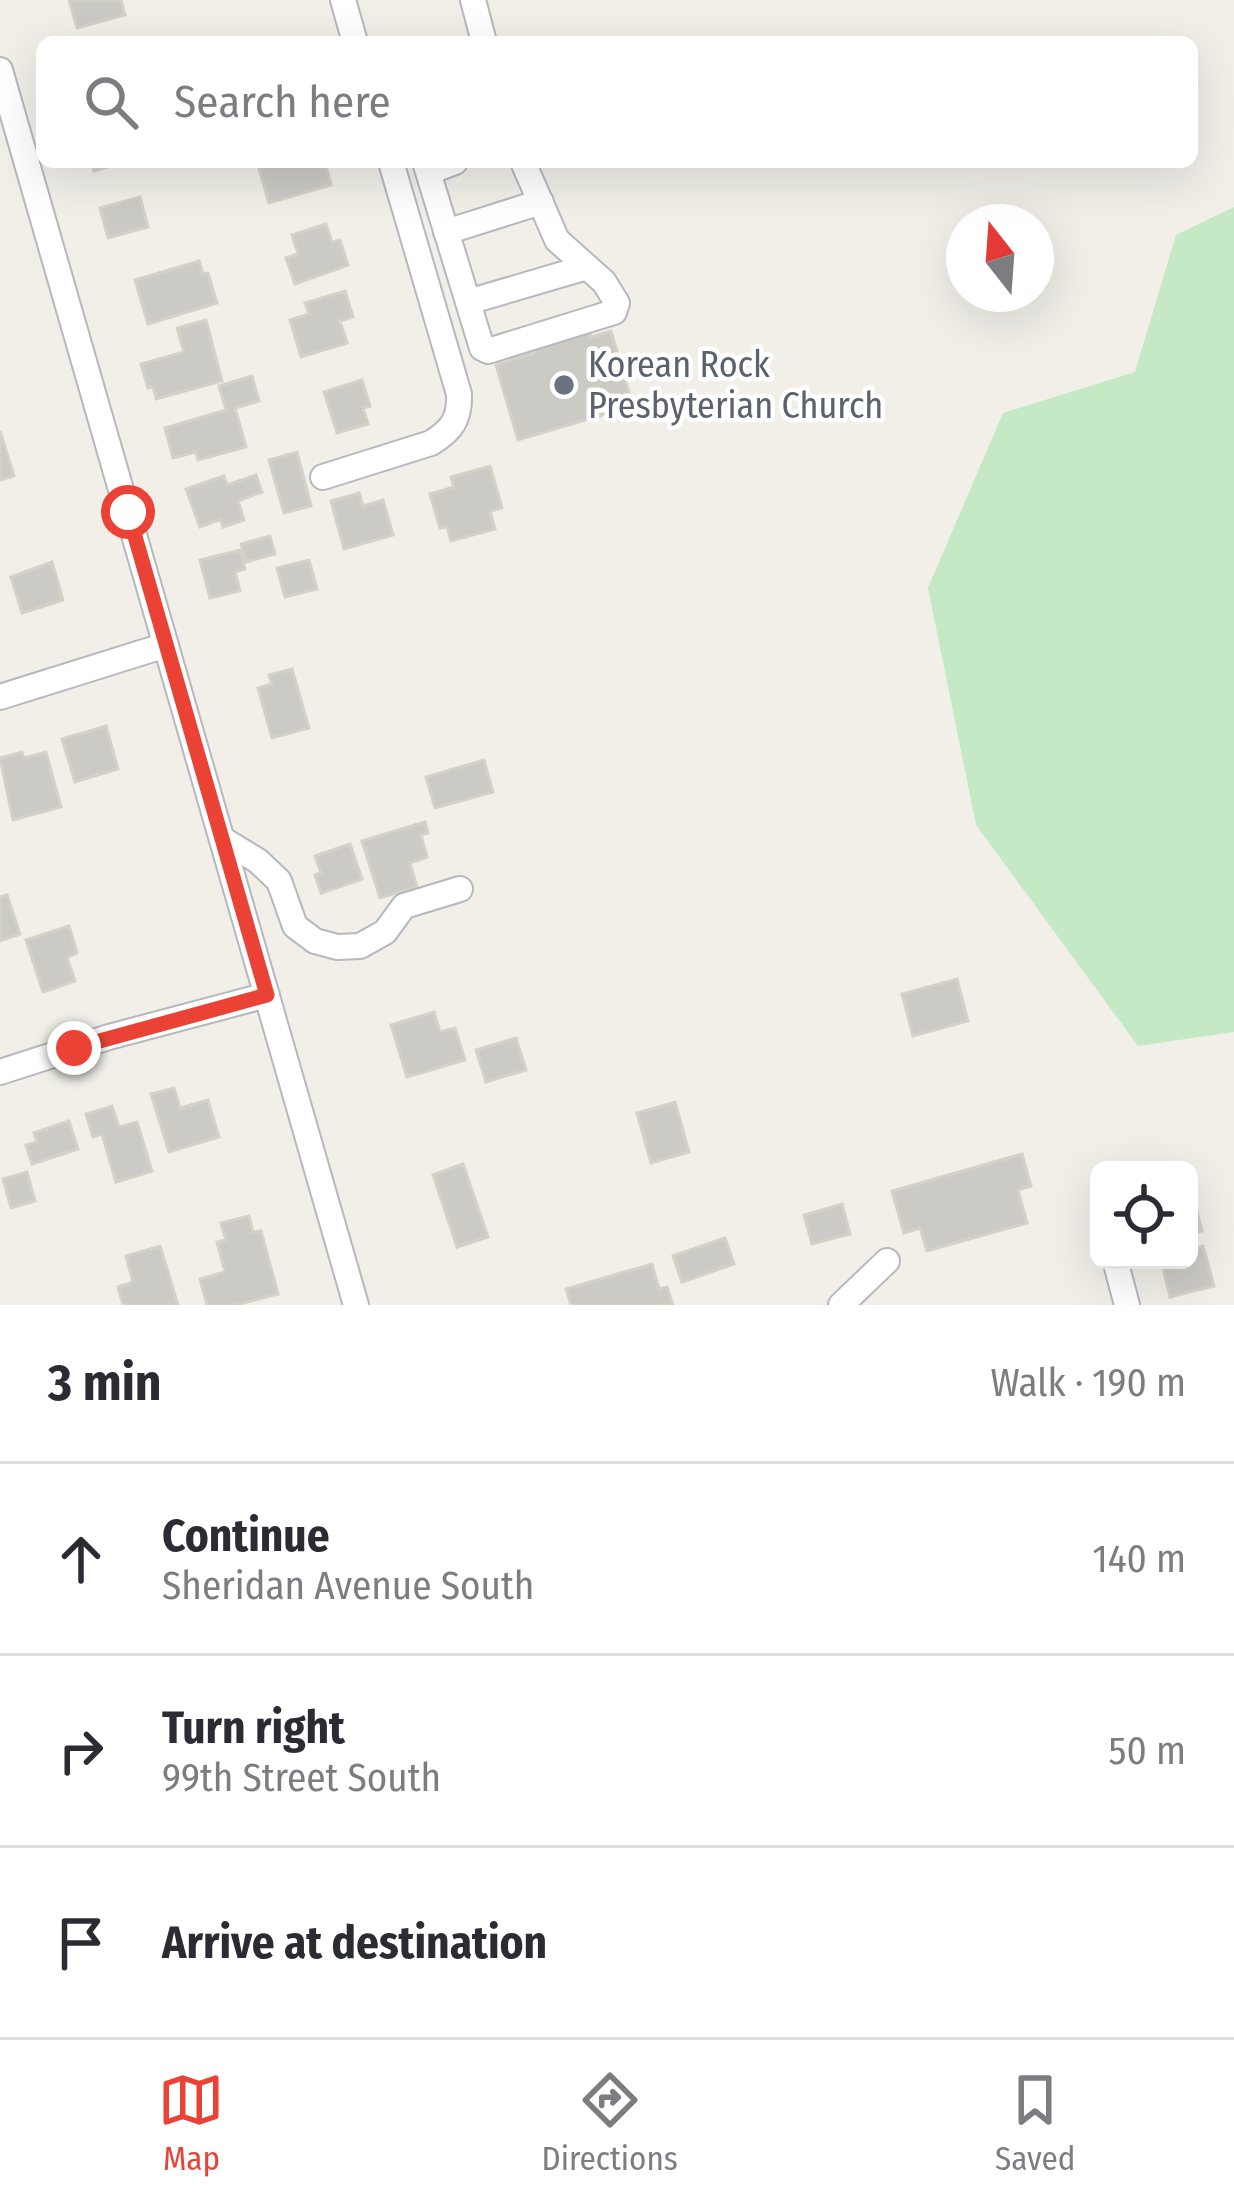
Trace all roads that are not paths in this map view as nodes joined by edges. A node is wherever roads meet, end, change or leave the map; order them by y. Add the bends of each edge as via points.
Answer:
1 (343, 0) edge
2 (473, 0) edge
3 (354, 36) edge
4 (482, 36) edge
5 (0, 70) edge
6 (393, 168) edge
7 (427, 168) edge
8 (526, 168) edge
9 (541, 202) junction
10 (446, 232) junction
11 (587, 267) junction
12 (468, 302) junction
13 (323, 477) dead end
14 (166, 645) junction
15 (0, 697) edge
16 (222, 839) junction
17 (460, 889) dead end
18 (267, 995) junction
19 (0, 1072) edge
20 (887, 1261) dead end
21 (1117, 1269) edge
22 (356, 1305) edge
23 (841, 1305) edge
24 (1127, 1305) edge

1 - 3 street
2 - 4 street
5 - 14 street
6 - 13 street via 459,394 456,422 413,450
7 - 10 street
8 - 9 street
9 - 10 street
9 - 11 street via 557,240
10 - 12 street
11 - 12 street
11 - 12 street via 617,303 614,313 488,350
14 - 15 street
14 - 16 street
16 - 17 street via 278,881 295,926 337,947 360,946 385,932 404,907
16 - 18 street
18 - 19 street
18 - 22 street
20 - 23 street
21 - 24 street

